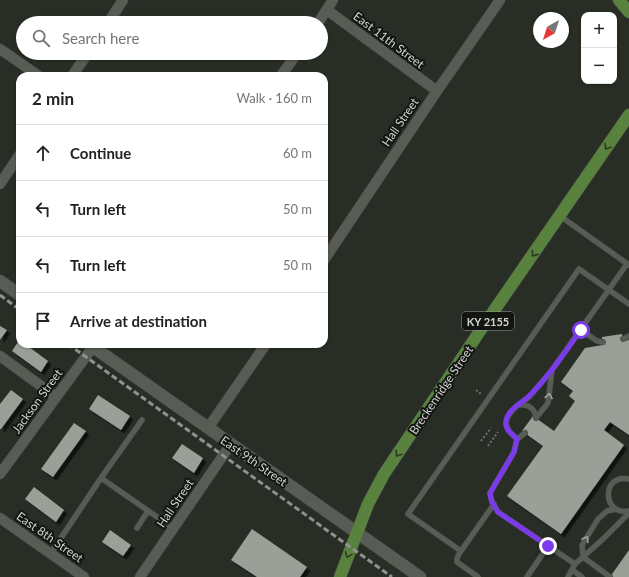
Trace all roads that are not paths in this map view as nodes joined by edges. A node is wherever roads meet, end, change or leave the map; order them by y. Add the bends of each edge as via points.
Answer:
1 (124, 0) edge
2 (333, 0) edge
3 (500, 0) edge
4 (619, 0) edge
5 (327, 10) junction
6 (629, 12) edge
7 (113, 16) edge
8 (323, 16) edge
9 (0, 49) edge
10 (83, 60) edge
11 (292, 60) edge
12 (33, 72) edge
13 (75, 72) edge
14 (284, 72) edge
15 (437, 91) junction
16 (629, 115) edge
17 (16, 160) edge
18 (0, 184) edge
19 (560, 216) junction
20 (328, 254) edge
21 (628, 265) edge
22 (0, 281) edge
23 (609, 290) junction
24 (16, 292) edge
25 (629, 304) edge
26 (581, 330) junction
27 (629, 336) edge
28 (623, 339) dead end
29 (603, 342) dead end
30 (90, 348) edge
31 (96, 348) edge
32 (263, 348) edge
33 (0, 356) edge
34 (552, 370) junction
35 (56, 397) junction
36 (518, 405) junction
37 (142, 420) dead end
38 (208, 428) junction
39 (525, 433) dead end
40 (517, 439) junction
41 (231, 444) junction
42 (0, 474) edge
43 (101, 478) junction
44 (629, 478) edge
45 (494, 504) junction
46 (616, 509) junction
47 (148, 511) junction
48 (629, 512) edge
49 (0, 518) edge
50 (137, 528) dead end
51 (173, 528) junction
52 (357, 533) junction
53 (548, 546) junction
54 (461, 551) junction
55 (51, 553) junction
56 (583, 557) junction
57 (575, 564) junction
58 (572, 570) junction
59 (610, 576) edge
60 (84, 577) edge
61 (140, 577) edge
62 (340, 577) edge
63 (420, 577) edge
64 (478, 577) edge
65 (527, 577) edge
66 (568, 577) edge
67 (582, 577) edge

1 - 7 street
2 - 5 street
3 - 15 street, Hall Street
4 - 6 main road
5 - 8 street
5 - 15 street, East 11th Street
9 - 12 street
10 - 13 street
11 - 14 street
15 - 20 street, Hall Street
16 -> 19 main road, Breckenridge Street / KY 2155
17 - 18 street
19 - 21 lane
19 -> 52 main road, Breckenridge Street / KY 2155 via 384,474 368,504
21 - 23 lane
22 - 24 street
23 - 25 lane
23 - 26 lane
23 - 54 lane via 579,269 408,514
26 - 29 lane
26 - 34 lane
27 - 28 lane
30 - 35 street, Jackson Street
31 - 38 street, East 9th Street
32 - 38 street
33 - 35 street
34 - 36 lane
36 -> 34 lane via 523,404 532,408 536,418 548,403
35 - 42 street, Jackson Street
36 - 40 lane via 506,421 508,430
37 - 43 lane
38 - 41 street, East 9th Street
39 - 40 lane
40 - 45 lane via 514,452 490,494
41 - 51 street, Hall Street
41 - 52 street, East 9th Street
43 - 47 lane
43 - 55 lane
44 - 46 lane via 620,478 609,489 609,500
45 - 53 lane via 498,512
45 - 54 lane
46 - 48 lane
56 -> 46 lane via 582,545 598,519 607,511
47 - 50 lane
47 - 51 lane
48 - 56 lane
49 - 55 street, East 8th Street
51 - 61 street, Hall Street
52 -> 62 main road, Breckenridge Street / KY 2155
52 - 63 street, East 9th Street
53 - 57 lane
53 - 65 lane
54 - 64 lane via 457,562
55 - 60 street, East 8th Street
56 - 57 lane
56 - 59 lane
57 - 58 lane
58 - 66 lane
58 - 67 lane

